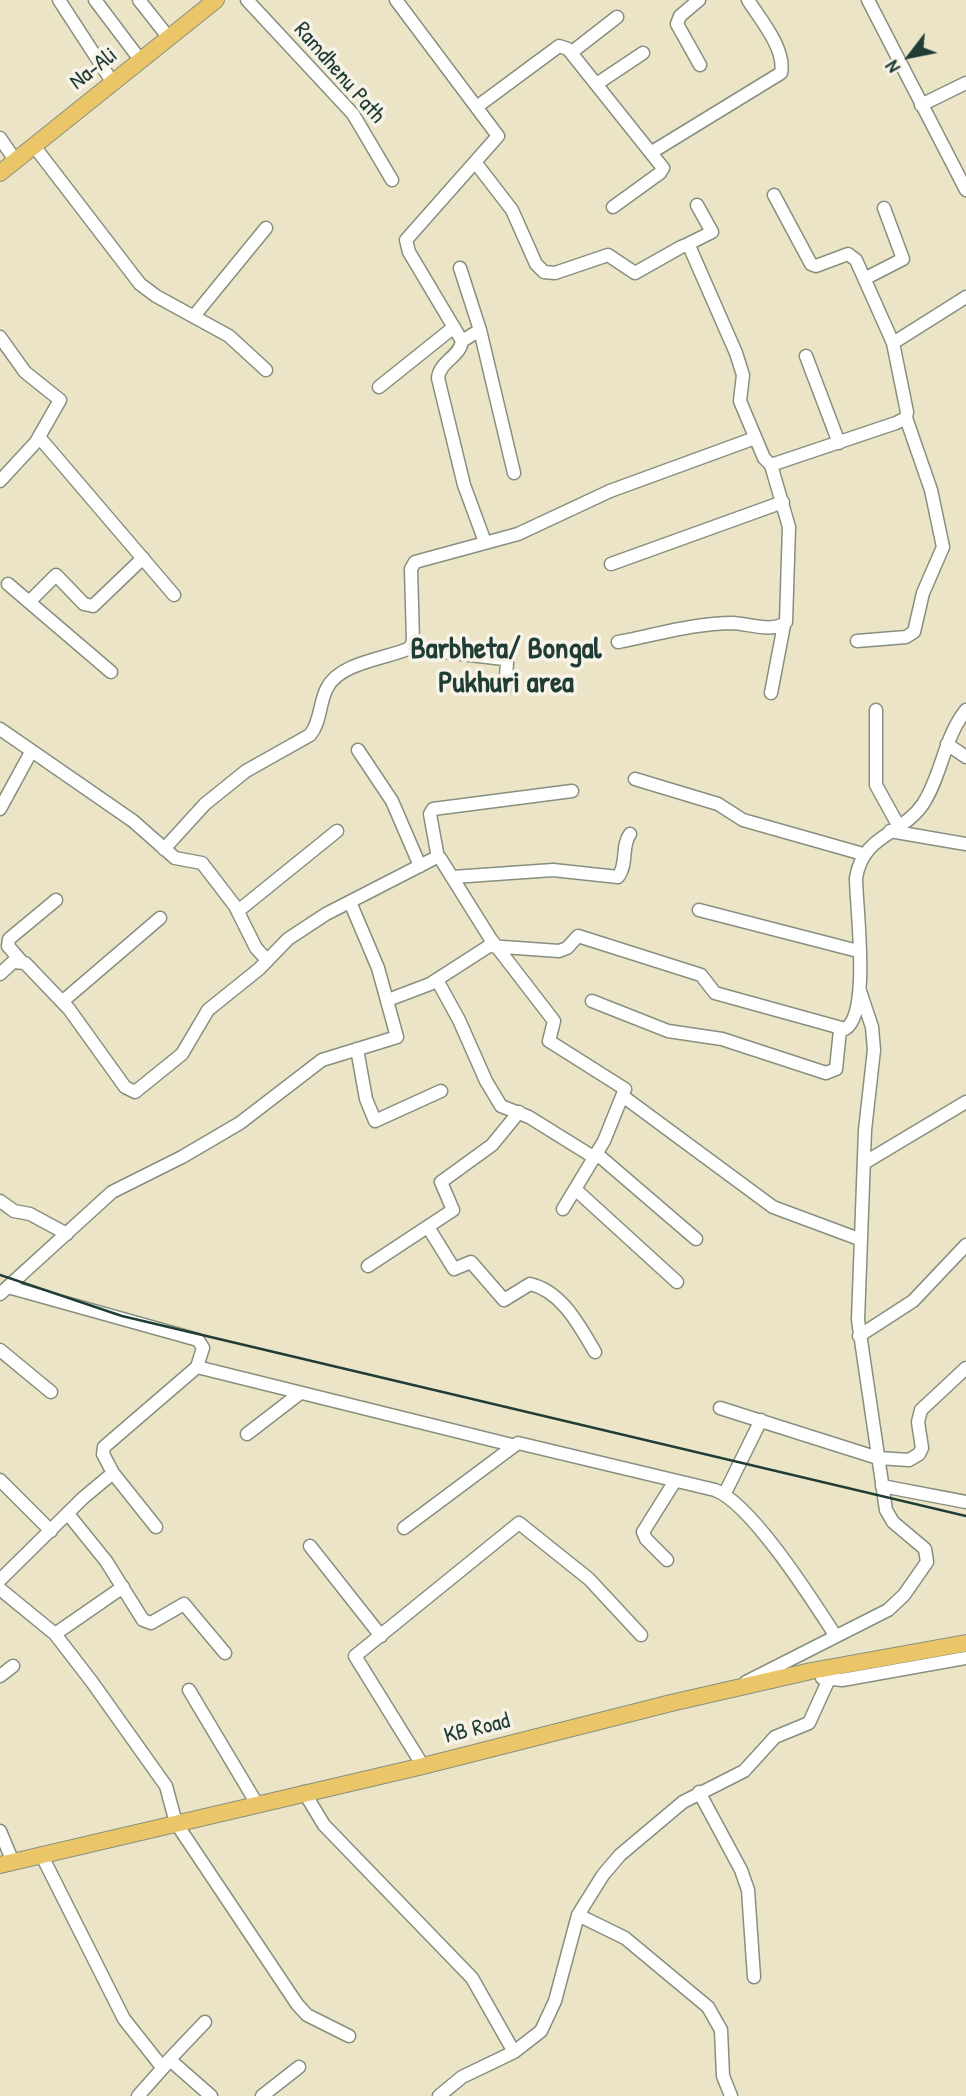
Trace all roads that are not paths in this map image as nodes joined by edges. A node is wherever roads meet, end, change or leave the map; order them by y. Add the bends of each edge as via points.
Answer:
1 (60, 0) edge
2 (95, 0) edge
3 (139, 0) edge
4 (216, 0) edge
5 (247, 0) edge
6 (396, 0) edge
7 (699, 0) edge
8 (748, 0) edge
9 (867, 0) edge
10 (617, 17) dead end
11 (169, 38) junction
12 (572, 52) junction
13 (643, 53) dead end
14 (141, 61) junction
15 (700, 65) dead end
16 (113, 83) junction
17 (598, 83) junction
18 (966, 83) edge
19 (921, 104) junction
20 (478, 106) junction
21 (0, 138) edge
22 (34, 146) junction
23 (652, 152) junction
24 (15, 160) junction
25 (475, 162) junction
26 (0, 173) edge
27 (392, 180) dead end
28 (965, 185) edge
29 (774, 195) dead end
30 (697, 205) dead end
31 (613, 207) dead end
32 (884, 208) dead end
33 (266, 228) dead end
34 (687, 245) junction
35 (460, 268) dead end
36 (866, 278) junction
37 (966, 297) edge
38 (194, 316) junction
39 (454, 327) junction
40 (480, 330) junction
41 (0, 337) edge
42 (462, 341) junction
43 (893, 342) junction
44 (806, 355) dead end
45 (266, 370) dead end
46 (379, 387) dead end
47 (906, 418) junction
48 (39, 437) junction
49 (755, 438) junction
50 (839, 443) junction
51 (771, 464) junction
52 (514, 474) dead end
53 (0, 481) edge
54 (783, 502) junction
55 (485, 542) junction
56 (143, 558) junction
57 (611, 564) dead end
58 (8, 584) dead end
59 (174, 595) dead end
60 (29, 602) junction
61 (784, 625) junction
62 (857, 641) dead end
63 (618, 642) dead end
64 (411, 648) junction
65 (111, 672) dead end
66 (505, 688) dead end
67 (771, 693) dead end
68 (876, 710) dead end
69 (966, 710) edge
70 (0, 729) edge
71 (358, 750) dead end
72 (945, 750) junction
73 (31, 752) junction
74 (966, 757) edge
75 (635, 779) dead end
76 (572, 791) dead end
77 (0, 809) edge
78 (894, 828) junction
79 (337, 831) dead end
80 (630, 834) dead end
81 (966, 844) edge
82 (164, 849) junction
83 (863, 855) junction
84 (438, 858) junction
85 (420, 866) junction
86 (453, 877) junction
87 (56, 900) dead end
88 (350, 902) junction
89 (699, 909) dead end
90 (238, 911) junction
91 (160, 918) dead end
92 (495, 945) junction
93 (858, 951) junction
94 (267, 960) junction
95 (20, 961) junction
96 (0, 974) edge
97 (437, 980) junction
98 (860, 991) junction
99 (388, 1000) junction
100 (63, 1001) junction
101 (592, 1001) dead end
102 (840, 1030) junction
103 (357, 1049) junction
104 (441, 1091) dead end
105 (624, 1097) junction
106 (966, 1102) edge
107 (519, 1112) junction
108 (596, 1156) junction
109 (864, 1163) junction
110 (575, 1189) junction
111 (0, 1201) edge
112 (563, 1209) dead end
113 (428, 1227) junction
114 (67, 1234) junction
115 (696, 1239) dead end
116 (859, 1240) junction
117 (966, 1245) edge
118 (368, 1266) dead end
119 (677, 1282) dead end
120 (4, 1290) edge
121 (859, 1336) junction
122 (0, 1350) edge
123 (595, 1352) dead end
124 (197, 1367) junction
125 (966, 1368) edge
126 (51, 1392) dead end
127 (299, 1394) junction
128 (720, 1408) dead end
129 (761, 1420) junction
130 (247, 1434) dead end
131 (512, 1445) junction
132 (878, 1458) junction
133 (113, 1473) junction
134 (0, 1480) edge
135 (676, 1481) junction
136 (882, 1486) junction
137 (725, 1493) junction
138 (966, 1502) edge
139 (68, 1514) junction
140 (156, 1527) dead end
141 (404, 1528) dead end
142 (51, 1531) junction
143 (310, 1546) dead end
144 (667, 1560) dead end
145 (0, 1580) edge
146 (123, 1587) junction
147 (0, 1589) edge
148 (55, 1634) junction
149 (641, 1635) dead end
150 (835, 1635) junction
151 (381, 1636) junction
152 (966, 1643) edge
153 (225, 1653) dead end
154 (966, 1658) edge
155 (13, 1666) dead end
156 (811, 1671) junction
157 (0, 1676) edge
158 (829, 1679) junction
159 (734, 1689) junction
160 (190, 1690) dead end
161 (423, 1766) junction
162 (699, 1792) junction
163 (304, 1793) junction
164 (257, 1804) junction
165 (176, 1823) junction
166 (0, 1831) edge
167 (41, 1854) junction
168 (7, 1863) edge
169 (578, 1915) junction
170 (754, 1977) dead end
171 (205, 2022) dead end
172 (349, 2036) dead end
173 (514, 2052) junction
174 (165, 2064) junction
175 (299, 2067) dead end
176 (138, 2096) edge
177 (211, 2096) edge
178 (262, 2096) edge
179 (439, 2096) edge
180 (732, 2096) edge

1 - 16 street
2 - 14 street
3 - 11 street
4 - 11 main road, Na-Ali
5 - 27 street, Ramdhenu Path via 353,114
6 - 20 street
7 - 15 street via 677,24
8 - 23 street via 775,45 782,72
9 - 19 street
10 - 12 street
11 - 14 main road, Na-Ali
12 - 17 street
12 - 20 street via 559,46
13 - 17 street
14 - 16 main road, Na-Ali
16 - 22 main road, Na-Ali
17 - 23 street
18 - 19 street
19 - 28 street
20 - 25 street via 498,136
21 - 24 street
22 - 24 main road, Na-Ali
22 - 38 street via 140,284
23 - 31 street via 662,171
24 - 26 main road, Na-Ali
25 - 34 street via 512,210 544,272 555,273 608,256 638,272
25 - 39 street via 406,240
29 - 36 street via 811,264 848,254
30 - 34 street via 712,232
32 - 36 street via 903,259
33 - 38 street
34 - 49 street via 736,353 743,375 740,401
35 - 40 street
36 - 43 street
37 - 43 street
38 - 45 street via 229,336
39 - 42 street
39 - 46 street
40 - 42 street
40 - 52 street
41 - 48 street via 25,372 60,400
42 - 55 street via 438,378 464,485
43 - 47 street
44 - 50 street
47 - 50 street
47 - 62 street via 943,547 923,593 914,632 906,637
48 - 53 street
48 - 56 street
49 - 51 street
49 - 55 street via 610,491 518,534
50 - 51 street
51 - 54 street
54 - 57 street
54 - 61 street via 790,551
55 - 64 street via 413,565
56 - 59 street
56 - 60 street via 93,606 84,604 56,575
58 - 60 street
60 - 65 street
61 - 63 street via 703,626
61 - 67 street
64 - 66 street via 504,659
64 - 82 street via 336,677 326,689 310,735 246,771 205,804
68 - 78 street via 876,785
69 - 72 street
70 - 73 street
71 - 85 street via 392,801
72 - 74 street
72 - 78 street via 923,804
73 - 77 street
73 - 82 street via 133,821
75 - 83 street via 718,804 743,820
76 - 84 street via 433,809
78 - 81 street
78 - 83 street
79 - 90 street
80 - 86 street via 618,877 553,870
82 - 90 street via 179,860 202,863
83 - 93 street via 856,878
84 - 85 street
84 - 86 street
85 - 88 street
86 - 92 street
87 - 95 street via 9,939 8,946
88 - 94 street via 306,926
88 - 99 street
89 - 93 street
90 - 94 street
91 - 100 street
92 - 97 street
92 - 102 street via 559,951 578,936 585,937 701,975 715,993
92 - 105 street via 554,1021 549,1041 622,1086
93 - 98 street
94 - 100 street via 203,1016 182,1054 135,1092 125,1087
95 - 96 street
95 - 100 street
97 - 99 street
97 - 107 street via 497,1101 507,1110
98 - 102 street via 850,1027
98 - 109 street via 874,1050
99 - 103 street via 397,1037
101 - 102 street via 668,1031 722,1039 826,1073 835,1069
103 - 104 street via 375,1121
103 - 114 street via 321,1060 240,1123 112,1192
105 - 108 street
105 - 116 street via 773,1207
106 - 109 street
107 - 108 street
107 - 113 street via 492,1146 443,1179 441,1185 453,1210
108 - 110 street
108 - 115 street
109 - 116 street
110 - 112 street
110 - 119 street
111 - 114 street
113 - 118 street
113 - 123 street via 454,1269 471,1262 504,1300 530,1284 537,1286 568,1310
114 - 120 street
116 - 121 street
117 - 121 street via 913,1301
120 - 124 street via 198,1340 203,1348
121 - 132 street
122 - 126 street
124 - 127 street
124 - 133 street via 104,1447
125 - 132 street via 921,1410 919,1454 901,1461
127 - 130 street
127 - 131 street
128 - 129 street
129 - 132 street
129 - 137 street
131 - 135 street via 533,1445
131 - 141 street
132 - 136 street
133 - 139 street
133 - 140 street
134 - 142 street
135 - 137 street
135 - 144 street via 643,1532
136 - 138 street
136 - 150 street via 890,1517 925,1549 927,1562 897,1602
137 - 150 street via 797,1578
139 - 142 street
139 - 146 street
142 - 145 street
143 - 151 street
146 - 148 street
146 - 153 street via 146,1623 184,1604
147 - 148 street
148 - 165 street via 161,1779
149 - 151 street via 589,1579 519,1523
150 - 159 street
151 - 161 street via 358,1652 356,1661
152 - 156 main road, KB Road
154 - 158 street via 842,1681
155 - 157 street
156 - 158 street
156 - 159 main road, KB Road
158 - 162 street via 809,1723 775,1737 744,1771
159 - 161 main road, KB Road
160 - 164 street
161 - 163 main road, KB Road
162 - 169 street via 620,1855
162 - 170 street via 748,1890
163 - 164 main road, KB Road
163 - 173 street via 324,1825 472,1978
164 - 165 main road, KB Road
165 - 167 main road, KB Road
165 - 172 street via 296,2004 317,2021
166 - 168 street
167 - 168 main road, KB Road
167 - 174 street via 124,2019
169 - 173 street via 545,2025
169 - 180 street via 625,1938 714,2014 721,2030 723,2076
171 - 174 street
173 - 179 street via 462,2077
174 - 176 street
174 - 177 street via 175,2061
175 - 178 street

